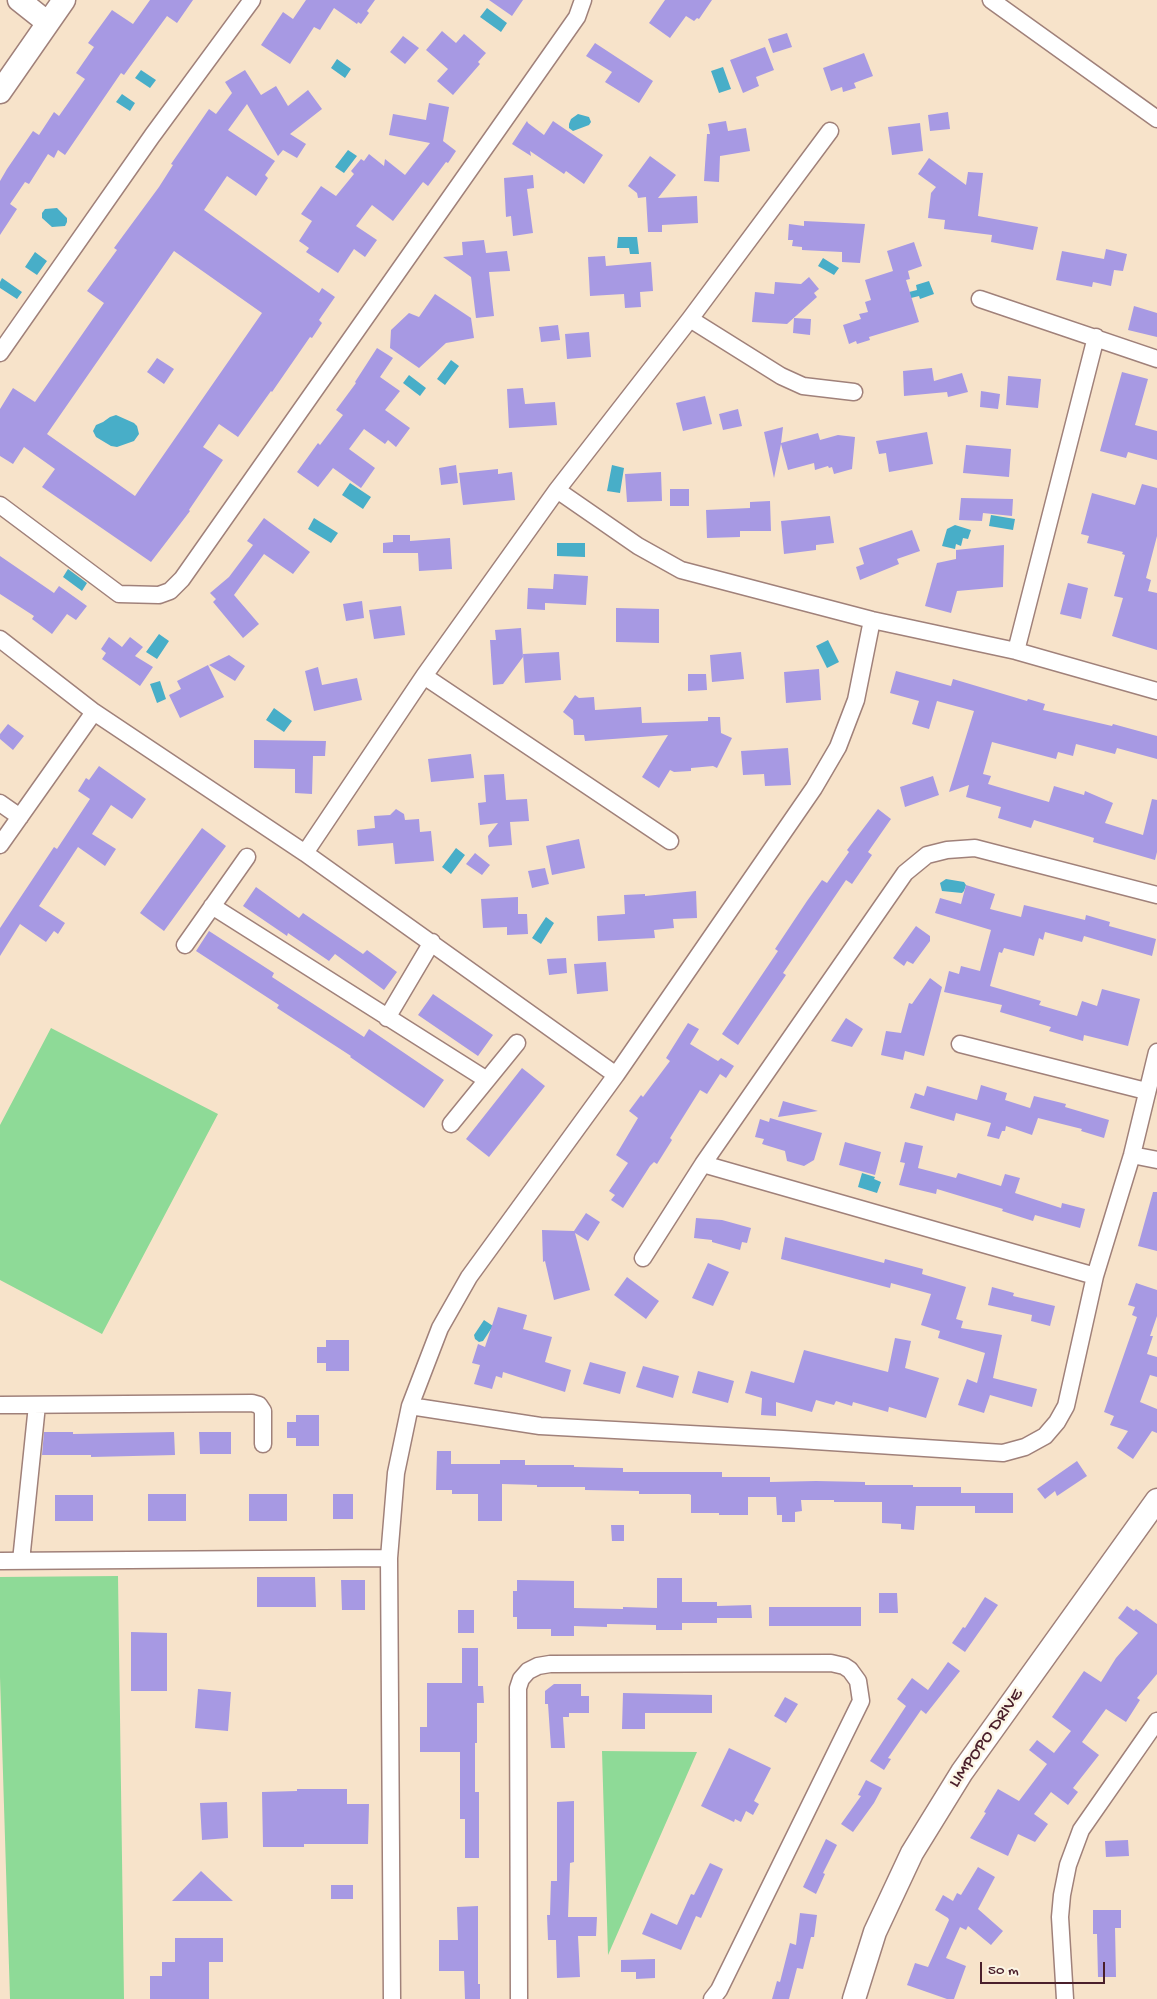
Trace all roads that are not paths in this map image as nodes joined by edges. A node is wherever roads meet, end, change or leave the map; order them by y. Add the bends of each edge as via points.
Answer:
1 (19, 0) edge
2 (64, 0) edge
3 (252, 0) edge
4 (583, 0) edge
5 (991, 0) edge
6 (48, 23) junction
7 (0, 92) edge
8 (1157, 119) edge
9 (830, 131) dead end
10 (980, 299) dead end
11 (690, 319) junction
12 (1096, 337) junction
13 (0, 353) edge
14 (1157, 359) edge
15 (854, 392) dead end
16 (557, 490) junction
17 (0, 505) edge
18 (872, 620) junction
19 (0, 639) edge
20 (1016, 651) junction
21 (424, 676) junction
22 (1157, 691) edge
23 (94, 712) junction
24 (0, 803) edge
25 (20, 816) junction
26 (670, 841) dead end
27 (0, 845) edge
28 (306, 853) junction
29 (247, 856) dead end
30 (1157, 895) edge
31 (212, 906) junction
32 (432, 942) junction
33 (185, 945) dead end
34 (387, 1018) junction
35 (517, 1043) dead end
36 (960, 1044) dead end
37 (1157, 1052) edge
38 (616, 1075) junction
39 (487, 1080) junction
40 (1146, 1091) junction
41 (451, 1124) dead end
42 (1132, 1155) junction
43 (1157, 1160) edge
44 (703, 1164) junction
45 (643, 1258) dead end
46 (1095, 1276) junction
47 (0, 1405) edge
48 (37, 1405) junction
49 (410, 1406) junction
50 (263, 1444) dead end
51 (1157, 1500) edge
52 (390, 1558) junction
53 (0, 1561) edge
54 (21, 1561) junction
55 (1157, 1721) edge
56 (392, 1999) edge
57 (519, 1999) edge
58 (712, 1999) edge
59 (854, 1999) edge
60 (1065, 1999) edge

1 - 6 street
2 - 6 street
3 - 13 street
4 - 17 street via 577,17 182,580 170,591 159,595 120,594
5 - 8 street
6 - 7 street
9 - 11 street
10 - 12 street
11 - 15 street via 781,376 803,386
11 - 16 street
12 - 14 street
12 - 20 street
16 - 18 street via 638,546 680,570
16 - 21 street
18 - 20 street
18 - 38 street via 856,700 838,747 814,788
19 - 23 street
20 - 22 street
21 - 26 street
21 - 28 street
23 - 25 street
23 - 28 street
24 - 25 street
25 - 27 street
28 - 32 street
29 - 31 street
30 - 44 street via 975,848 927,854 905,873
31 - 33 street
31 - 34 street
32 - 34 street
32 - 38 street
34 - 39 street
35 - 39 street
36 - 40 street
37 - 40 street
38 - 49 street via 469,1277 440,1328
39 - 41 street
40 - 42 street
42 - 43 street
42 - 46 street
44 - 45 street
44 - 46 street
46 - 49 street via 1066,1406 1045,1436 1025,1447 1003,1453 540,1426
47 - 48 street
48 - 50 street via 252,1403 263,1411
48 - 54 street
49 - 52 street via 396,1473
51 - 59 street, LIMPOPO DRIVE via 962,1772 912,1853 875,1932
52 - 54 street
52 - 56 street
53 - 54 street
55 - 60 street via 1082,1830 1068,1866 1060,1917
57 - 58 street via 518,1688 528,1671 550,1664 830,1663 844,1666 858,1681 861,1701

